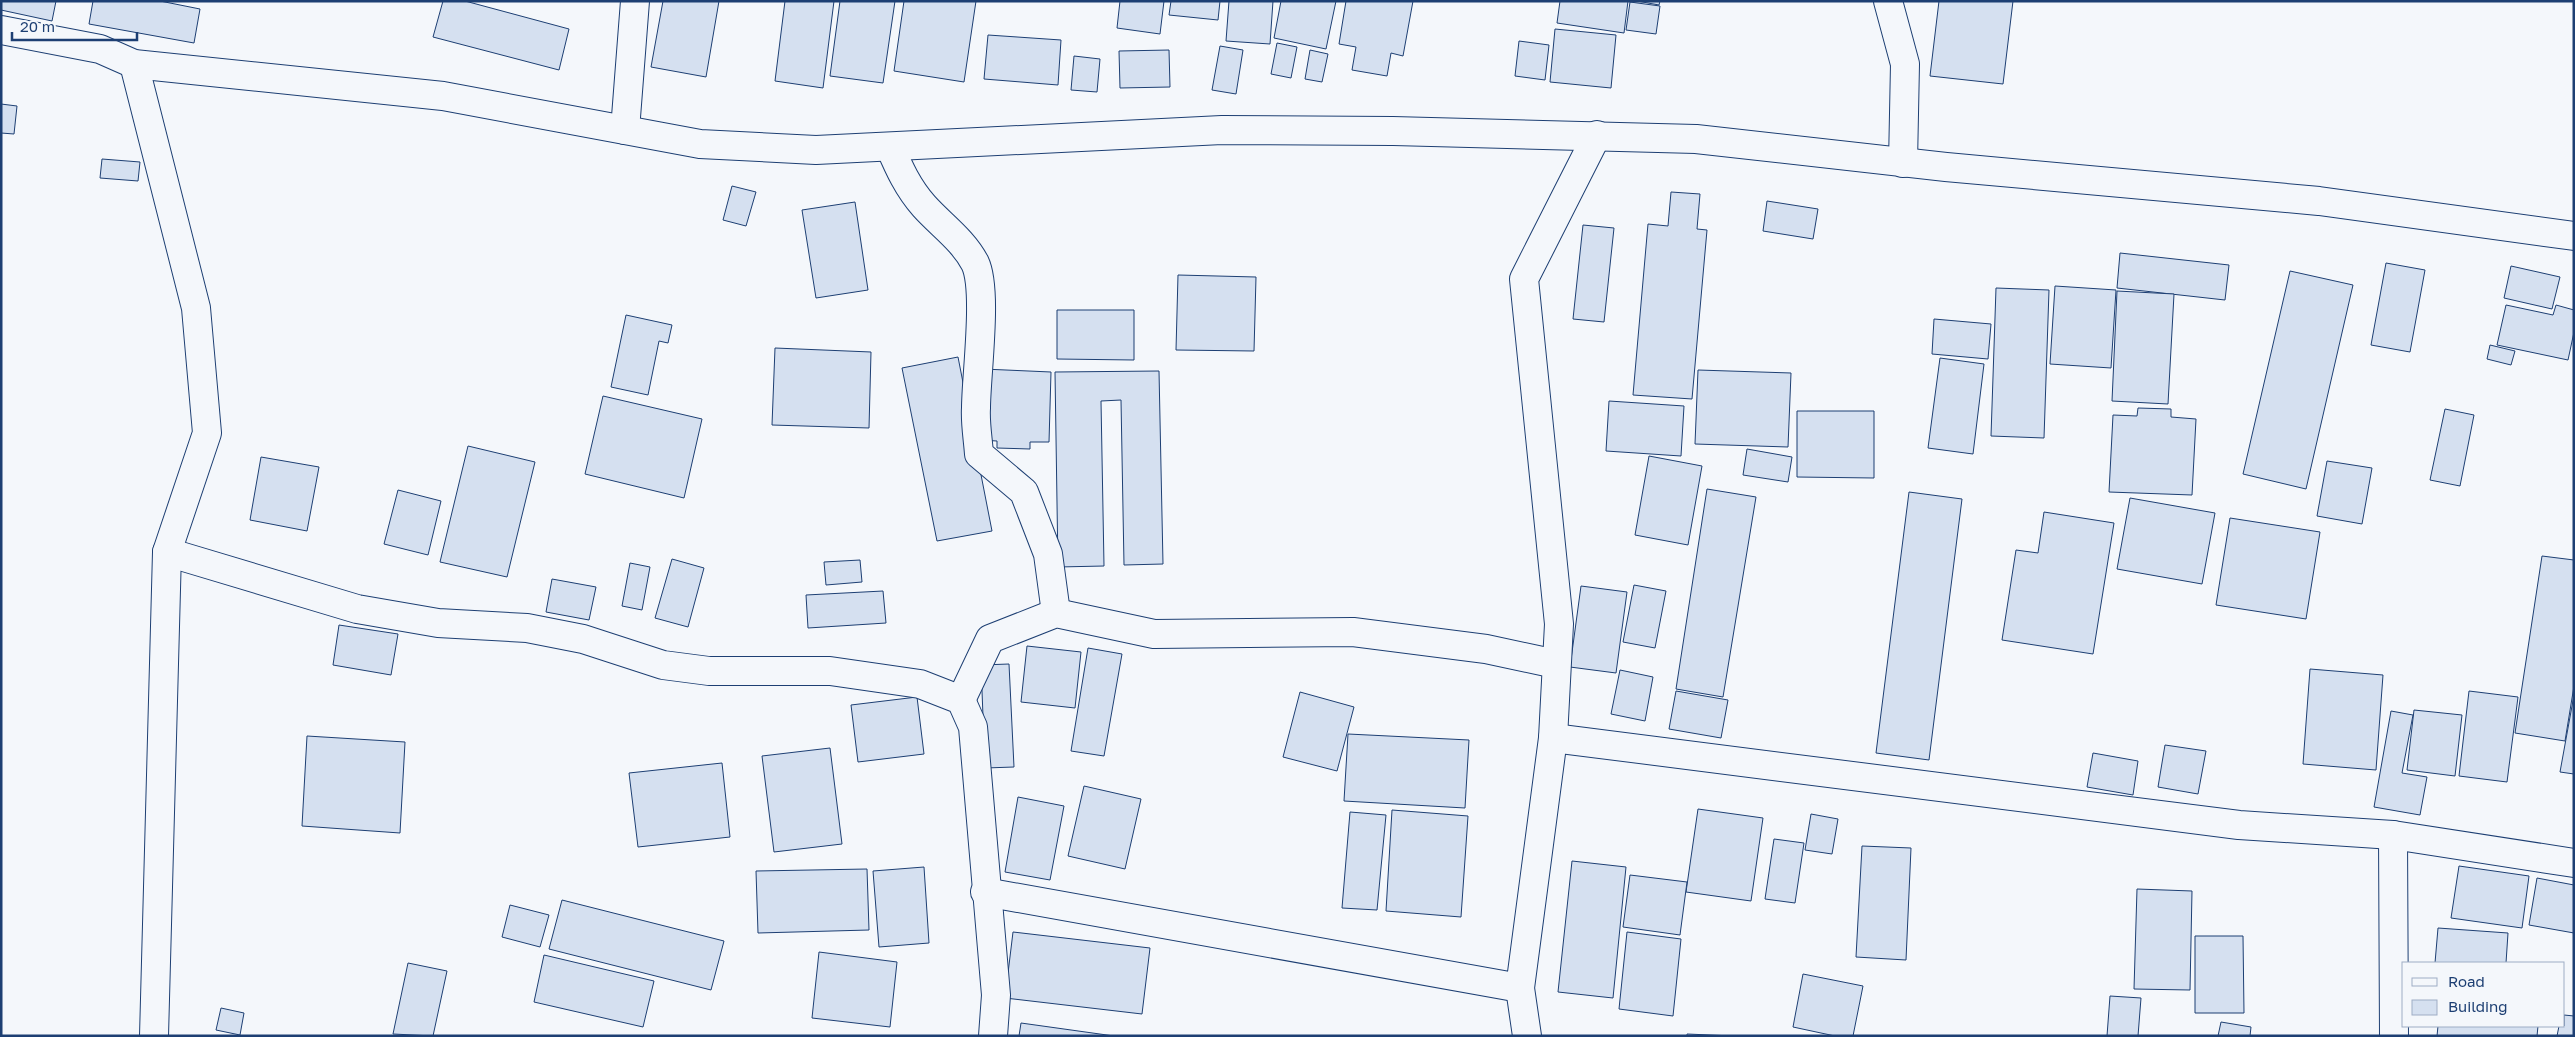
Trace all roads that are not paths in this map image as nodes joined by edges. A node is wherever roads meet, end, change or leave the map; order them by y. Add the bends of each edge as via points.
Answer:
1 (635, 1) edge
2 (1888, 1) edge
3 (1, 30) edge
4 (134, 64) junction
5 (625, 130) junction
6 (1597, 135) junction
7 (890, 147) junction
8 (1903, 163) junction
9 (2574, 236) edge
10 (167, 552) junction
11 (1056, 612) junction
12 (1556, 664) junction
13 (961, 700) junction
14 (1552, 738) junction
15 (2393, 835) junction
16 (2574, 864) edge
17 (985, 892) junction
18 (1520, 988) junction
19 (154, 1036) edge
20 (993, 1036) edge
21 (1527, 1036) edge
22 (2394, 1036) edge

1 - 5 street
2 - 8 street via 1905,64
3 - 4 street via 100,48
4 - 5 street via 443,96
4 - 10 street via 196,308 207,434
5 - 7 street via 710,144 816,150
6 - 7 street via 1222,130
6 - 8 street via 1696,139
6 - 12 street via 1524,279 1558,624
7 - 11 street via 905,182 975,264 980,293 976,408 979,454 1024,492 1048,554
8 - 9 street via 2319,201
10 - 13 street via 357,609 438,622 526,628 583,638 663,665 709,671 830,671 920,684
10 - 19 street
11 - 12 street via 1154,634 1354,632 1486,649
11 - 13 street via 990,639
12 - 14 street
13 - 17 street via 973,727
14 - 15 street via 2239,824
14 - 18 street
15 - 16 street
15 - 22 street
17 - 18 street
17 - 20 street via 996,995
18 - 21 street

